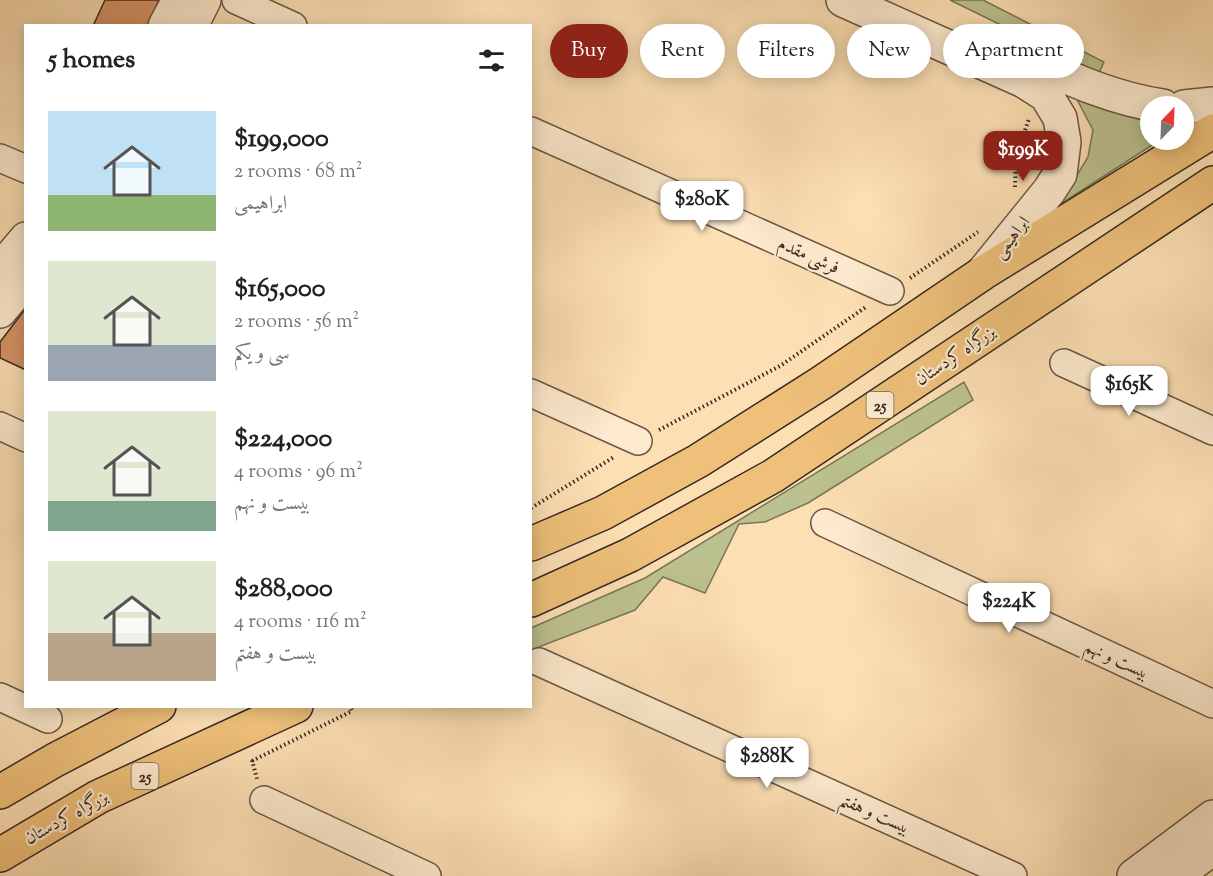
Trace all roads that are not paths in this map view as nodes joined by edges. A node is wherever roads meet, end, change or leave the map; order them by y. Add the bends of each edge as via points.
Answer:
1 (179, 0) edge
2 (204, 0) edge
3 (236, 0) edge
4 (895, 0) edge
5 (850, 1) edge
6 (166, 24) edge
7 (192, 24) edge
8 (289, 24) edge
9 (1140, 103) edge
10 (1213, 104) edge
11 (1194, 106) edge
12 (532, 131) edge
13 (1213, 131) edge
14 (0, 158) edge
15 (24, 168) edge
16 (1213, 183) edge
17 (24, 241) edge
18 (0, 270) edge
19 (983, 273) junction
20 (24, 282) edge
21 (890, 291) road end
22 (0, 311) edge
23 (1064, 363) dead end
24 (532, 393) edge
25 (0, 426) edge
26 (1213, 431) edge
27 (24, 437) edge
28 (638, 441) road end
29 (825, 523) dead end
30 (532, 544) edge
31 (532, 600) edge
32 (539, 662) dead end
33 (0, 697) edge
34 (1213, 704) edge
35 (155, 708) edge
36 (292, 708) edge
37 (48, 719) dead end
38 (0, 792) edge
39 (264, 800) road end
40 (1213, 817) edge
41 (1213, 848) edge
42 (0, 855) edge
43 (427, 876) edge
44 (1013, 876) edge
45 (1134, 876) edge
46 (1175, 876) edge

1 - 6 street
2 - 7 street
3 - 8 street
4 - 9 street via 1109,95
5 - 19 street, ابراهیمی via 1024,81 1046,95 1060,118 1064,141 1060,174
10 - 11 street
12 - 21 street, فرشی مقدم
13 - 19 highway
14 - 15 street
16 - 31 highway, بزرگراه کردستان / 25 via 773,476 630,555
17 - 18 street
19 - 30 highway via 698,461 603,513
20 - 22 street
23 - 26 street
24 - 28 street
25 - 27 street
29 - 34 street, بیست و نهم
32 - 44 street, بیست و هفتم
33 - 37 street
35 - 38 highway
36 - 42 highway, بزرگراه کردستان / 25 via 98,797
39 - 43 street
40 - 45 street
41 - 46 street

